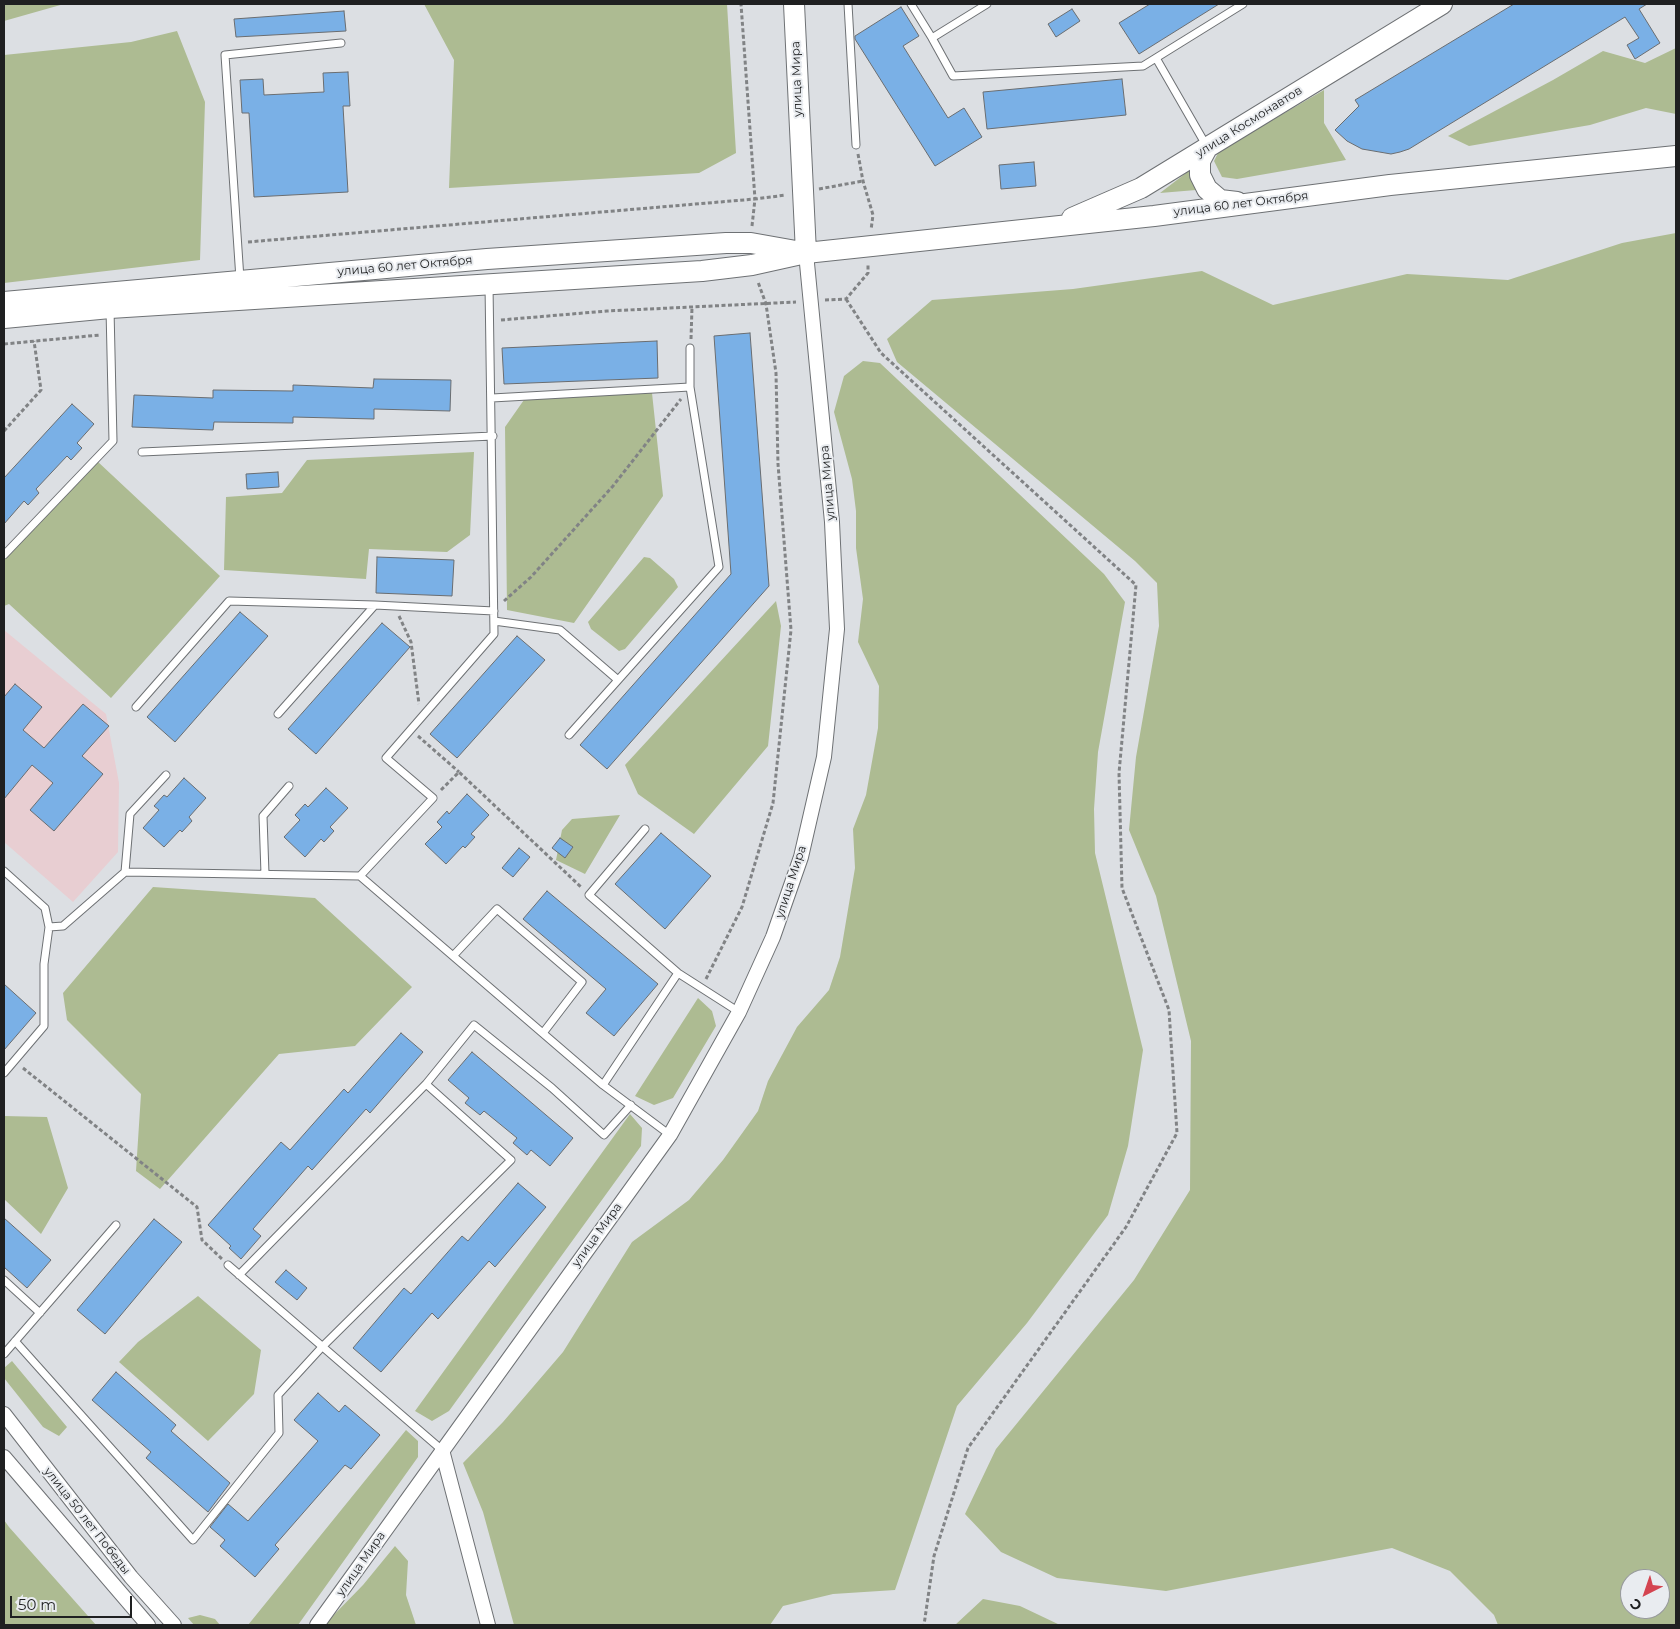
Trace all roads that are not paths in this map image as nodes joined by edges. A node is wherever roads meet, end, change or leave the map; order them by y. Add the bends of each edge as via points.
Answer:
1 (794, 4) edge
2 (848, 4) edge
3 (911, 4) edge
4 (987, 4) edge
5 (1243, 4) edge
6 (1442, 4) edge
7 (932, 38) junction
8 (341, 43) dead end
9 (1156, 58) junction
10 (856, 145) dead end
11 (1207, 148) junction
12 (1676, 156) edge
13 (1141, 188) junction
14 (1249, 203) junction
15 (1154, 216) junction
16 (1050, 227) junction
17 (806, 253) junction
18 (487, 259) junction
19 (240, 282) junction
20 (489, 285) junction
21 (109, 301) junction
22 (4, 302) edge
23 (4, 318) edge
24 (690, 348) road end
25 (690, 387) junction
26 (492, 398) junction
27 (493, 436) junction
28 (142, 452) dead end
29 (4, 555) edge
30 (374, 605) junction
31 (494, 611) junction
32 (494, 621) junction
33 (618, 680) junction
34 (136, 707) dead end
35 (278, 714) dead end
36 (569, 735) dead end
37 (166, 775) dead end
38 (289, 786) dead end
39 (645, 829) dead end
40 (4, 871) edge
41 (125, 872) junction
42 (265, 874) junction
43 (360, 876) junction
44 (49, 926) junction
45 (453, 956) junction
46 (678, 973) junction
47 (739, 1012) junction
48 (543, 1034) junction
49 (4, 1074) edge
50 (426, 1084) junction
51 (603, 1085) junction
52 (631, 1106) junction
53 (670, 1135) junction
54 (116, 1225) dead end
55 (228, 1265) road end
56 (239, 1275) junction
57 (4, 1280) edge
58 (40, 1313) junction
59 (15, 1341) junction
60 (322, 1347) junction
61 (4, 1354) edge
62 (4, 1414) edge
63 (442, 1450) junction
64 (4, 1457) edge
65 (148, 1625) edge
66 (174, 1625) edge
67 (317, 1625) edge
68 (488, 1625) edge

1 - 17 main road, улица Мира
2 - 10 lane
3 - 7 lane
4 - 7 lane
5 - 9 lane
6 - 11 main road, улица Космонавтов
7 - 9 lane via 953,76 1143,66
8 - 19 lane via 225,54
9 - 11 lane
11 - 13 main road, улица Космонавтов
11 - 14 main road via 1200,161 1200,175 1207,189 1220,200
12 - 14 main road, улица 60 лет Октября
13 - 15 main road via 1133,204 1139,212
13 - 16 main road, улица Космонавтов
14 - 15 main road, улица 60 лет Октября
15 - 16 main road, улица 60 лет Октября
16 - 17 main road, улица 60 лет Октября
17 - 18 main road, улица 60 лет Октября via 751,243
17 - 20 main road, улица 60 лет Октября via 752,265 702,271
17 - 47 street, улица Мира via 832,522 837,629 824,757 802,857 773,937
18 - 19 main road, улица 60 лет Октября
18 - 20 main road
19 - 21 main road, улица 60 лет Октября
20 - 21 main road, улица 60 лет Октября
20 - 26 lane
21 - 22 main road, улица 60 лет Октября
21 - 23 main road, улица 60 лет Октября
21 - 29 lane via 113,441
24 - 25 lane
25 - 26 lane
25 - 33 lane via 719,567
26 - 27 lane
27 - 28 lane
27 - 31 lane
30 - 31 lane
30 - 34 lane via 229,602
30 - 35 lane
31 - 32 lane
32 - 33 lane via 560,630
32 - 43 lane via 494,634 386,758 433,798
33 - 36 lane
37 - 41 lane via 130,814
38 - 42 lane via 263,816
39 - 46 lane via 589,894
40 - 44 lane via 45,908
41 - 42 lane
41 - 44 lane via 63,926
42 - 43 lane
43 - 45 lane
44 - 49 lane via 44,964 44,1026
45 - 48 lane
45 - 48 lane via 497,909 582,982
46 - 47 lane
46 - 51 lane
47 - 53 street, улица Мира
48 - 51 lane
50 - 52 lane via 474,1024 604,1135
50 - 56 lane
50 - 60 lane via 511,1160
51 - 52 lane
52 - 53 lane
53 - 63 street, улица Мира
54 - 58 lane
55 - 56 lane
56 - 60 lane
57 - 58 lane
58 - 59 lane
59 - 60 lane via 193,1540 279,1433 278,1395
59 - 61 lane
60 - 63 lane
62 - 66 street, улица 50 лет Победы via 132,1577
63 - 67 street, улица Мира
63 - 68 street
64 - 65 street, улица 50 лет Победы

